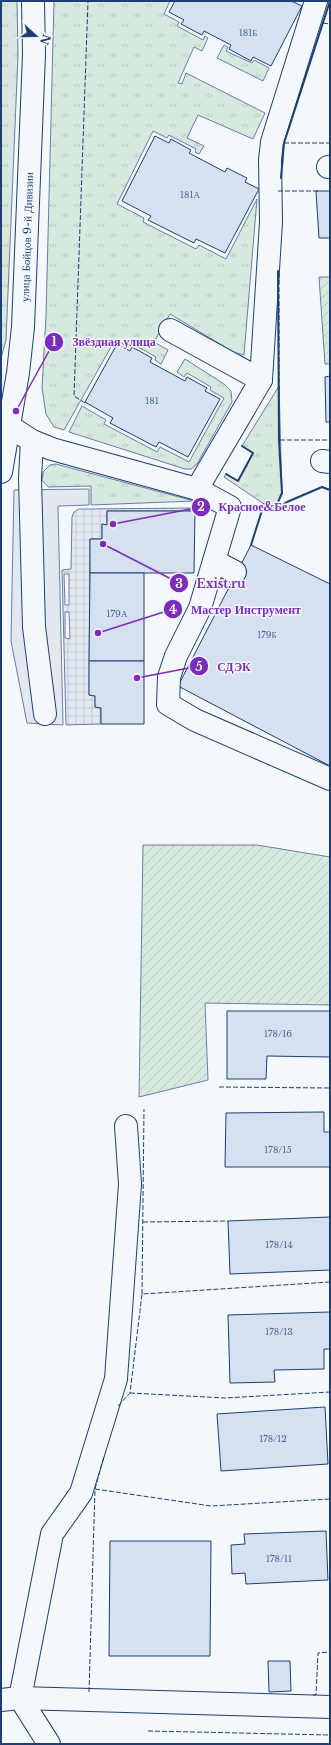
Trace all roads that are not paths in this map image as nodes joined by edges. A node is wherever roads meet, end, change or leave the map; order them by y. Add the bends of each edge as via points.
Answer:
1 (33, 1) edge
2 (316, 1) edge
3 (170, 330) dead end
4 (262, 380) junction
5 (5, 426) edge
6 (32, 441) junction
7 (1, 472) edge
8 (198, 489) junction
9 (214, 562) junction
10 (235, 572) dead end
11 (45, 714) dead end
12 (330, 779) edge
13 (126, 1126) dead end
14 (10, 1699) edge
15 (330, 1707) edge
16 (49, 1744) edge

1 - 5 main road, улица Бойцов 9-й Дивизии via 34,54 24,304 18,373
2 - 4 main road via 272,142 271,222
3 - 4 main road
4 - 8 main road
5 - 6 main road
5 - 7 main road, улица Бойцов 9-й Дивизии
6 - 8 main road via 52,449
6 - 11 main road via 30,478 34,627
8 - 9 main road via 230,507
9 - 10 main road
9 - 12 main road via 200,608 168,677 168,704 195,720
13 - 14 main road via 130,1184 116,1379 81,1493 52,1534
14 - 15 main road
14 - 16 main road

